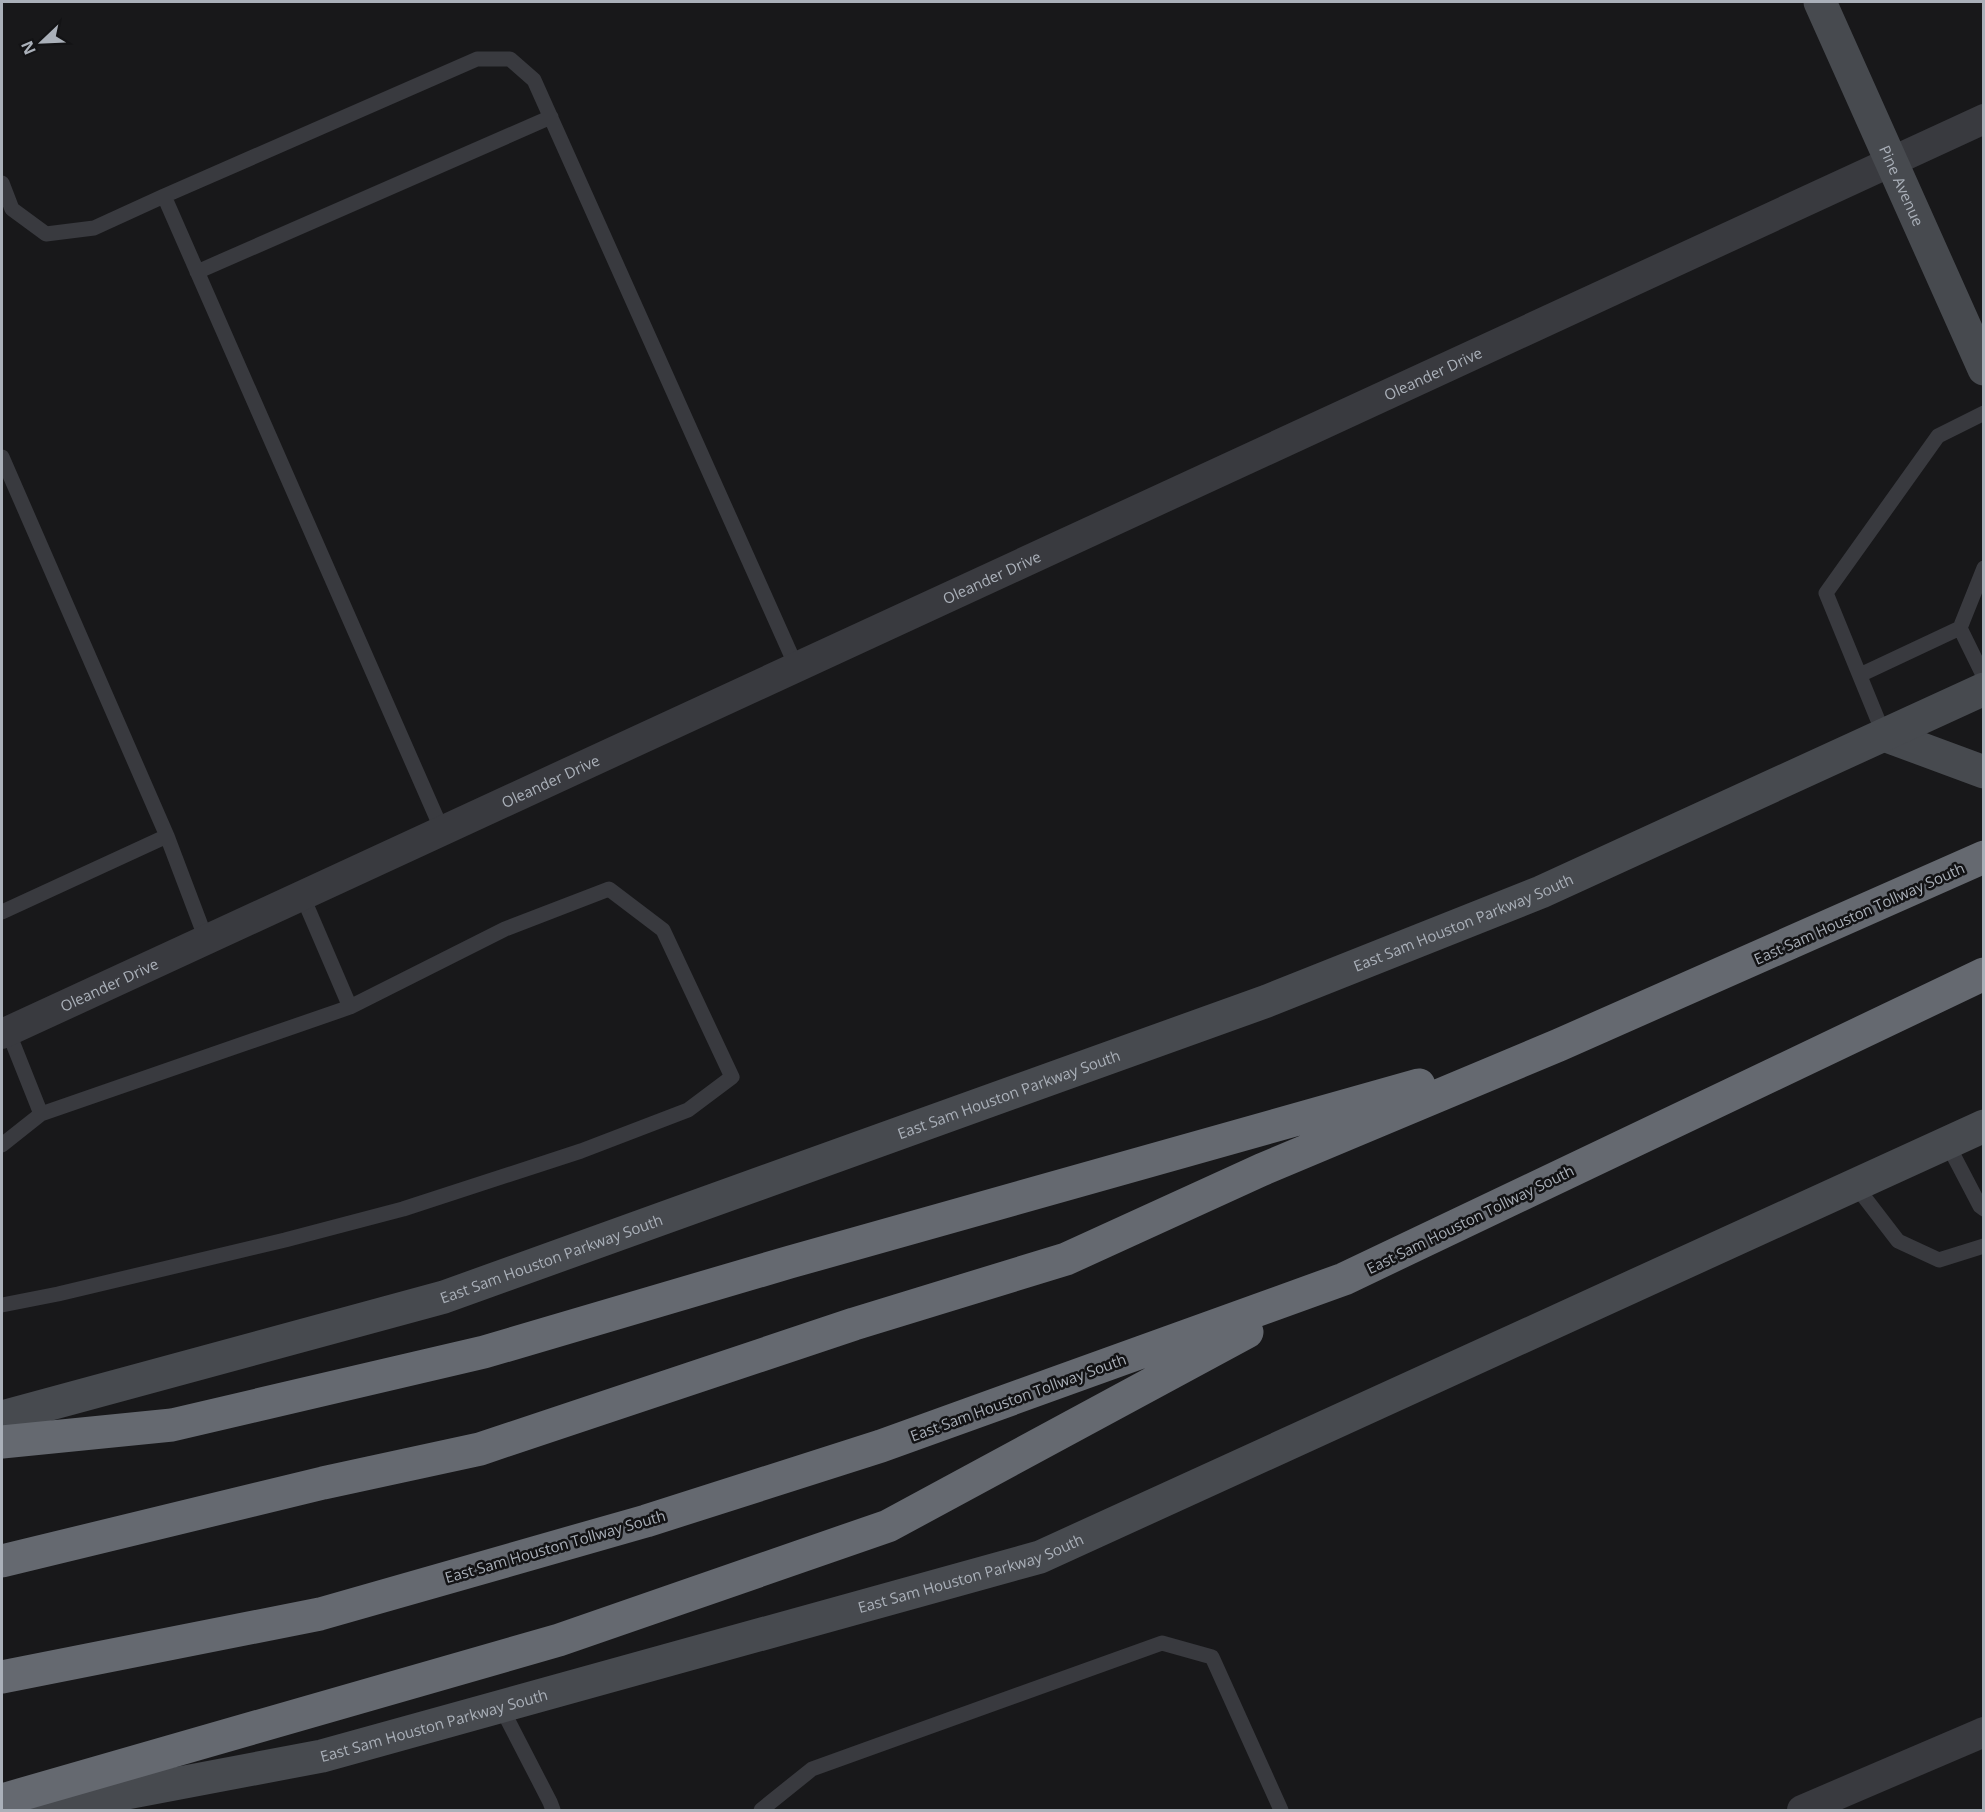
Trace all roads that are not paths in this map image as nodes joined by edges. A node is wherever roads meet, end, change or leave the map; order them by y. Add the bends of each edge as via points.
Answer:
1 (1820, 2) edge
2 (551, 117) junction
3 (1983, 118) edge
4 (1890, 160) junction
5 (2, 183) edge
6 (164, 196) junction
7 (197, 272) junction
8 (1983, 369) edge
9 (1983, 413) edge
10 (2, 457) edge
11 (1983, 568) edge
12 (1960, 628) junction
13 (796, 666) junction
14 (1860, 675) junction
15 (1983, 677) edge
16 (1983, 689) edge
17 (1884, 735) junction
18 (1983, 772) edge
19 (442, 830) junction
20 (167, 836) junction
21 (1983, 858) edge
22 (302, 895) junction
23 (2, 912) edge
24 (206, 939) junction
25 (1981, 975) edge
26 (350, 1007) junction
27 (5, 1032) edge
28 (1559, 1045) junction
29 (41, 1114) junction
30 (1983, 1126) edge
31 (1947, 1143) junction
32 (2, 1145) edge
33 (1855, 1185) junction
34 (1983, 1209) edge
35 (1983, 1246) edge
36 (1344, 1279) junction
37 (2, 1305) edge
38 (2, 1417) edge
39 (2, 1442) edge
40 (2, 1561) edge
41 (2, 1677) edge
42 (501, 1707) junction
43 (1983, 1732) edge
44 (2, 1800) edge
45 (37, 1810) edge
46 (553, 1810) edge
47 (761, 1810) edge
48 (1281, 1810) edge
49 (1802, 1810) edge

1 - 4 main road, Pine Avenue
2 - 6 lane via 534,80 510,59 477,59
2 - 7 lane
2 - 13 lane
3 - 4 street, Oleander Drive
4 - 8 main road, Pine Avenue
4 - 13 street, Oleander Drive
5 - 6 lane via 12,209 46,234 94,228
6 - 7 lane
7 - 19 lane
9 - 14 lane via 1938,436 1826,593
10 - 20 lane
11 - 12 lane
12 - 14 lane
12 - 15 lane
13 - 19 street, Oleander Drive
14 - 17 lane
16 - 17 main road, East Sam Houston Parkway South
17 - 18 main road
17 - 38 main road, East Sam Houston Parkway South via 1541,892 1267,1001 444,1297
19 - 22 street, Oleander Drive
20 - 23 lane
20 - 24 lane
21 - 28 highway, East Sam Houston Tollway South
22 - 24 street, Oleander Drive
22 - 26 lane
24 - 27 street, Oleander Drive
25 - 36 highway, East Sam Houston Tollway South
26 - 29 lane
26 - 37 lane via 504,929 609,889 663,930 732,1077 688,1110 581,1151 403,1209
27 - 29 lane
28 - 39 highway via 484,1352 172,1425
28 - 40 highway, East Sam Houston Tollway South via 1261,1170 1066,1260 854,1324 480,1449 323,1482
29 - 32 lane
30 - 31 main road, East Sam Houston Parkway South
31 - 33 main road, East Sam Houston Parkway South
31 - 34 lane
33 - 35 lane via 1898,1241 1939,1260
33 - 42 main road, East Sam Houston Parkway South via 1041,1557
36 - 41 highway, East Sam Houston Tollway South via 881,1446 646,1521 320,1614
36 - 44 highway via 888,1526 559,1640
42 - 45 main road, East Sam Houston Parkway South via 322,1756
42 - 46 lane
43 - 49 street
47 - 48 lane via 812,1769 1162,1643 1212,1657

